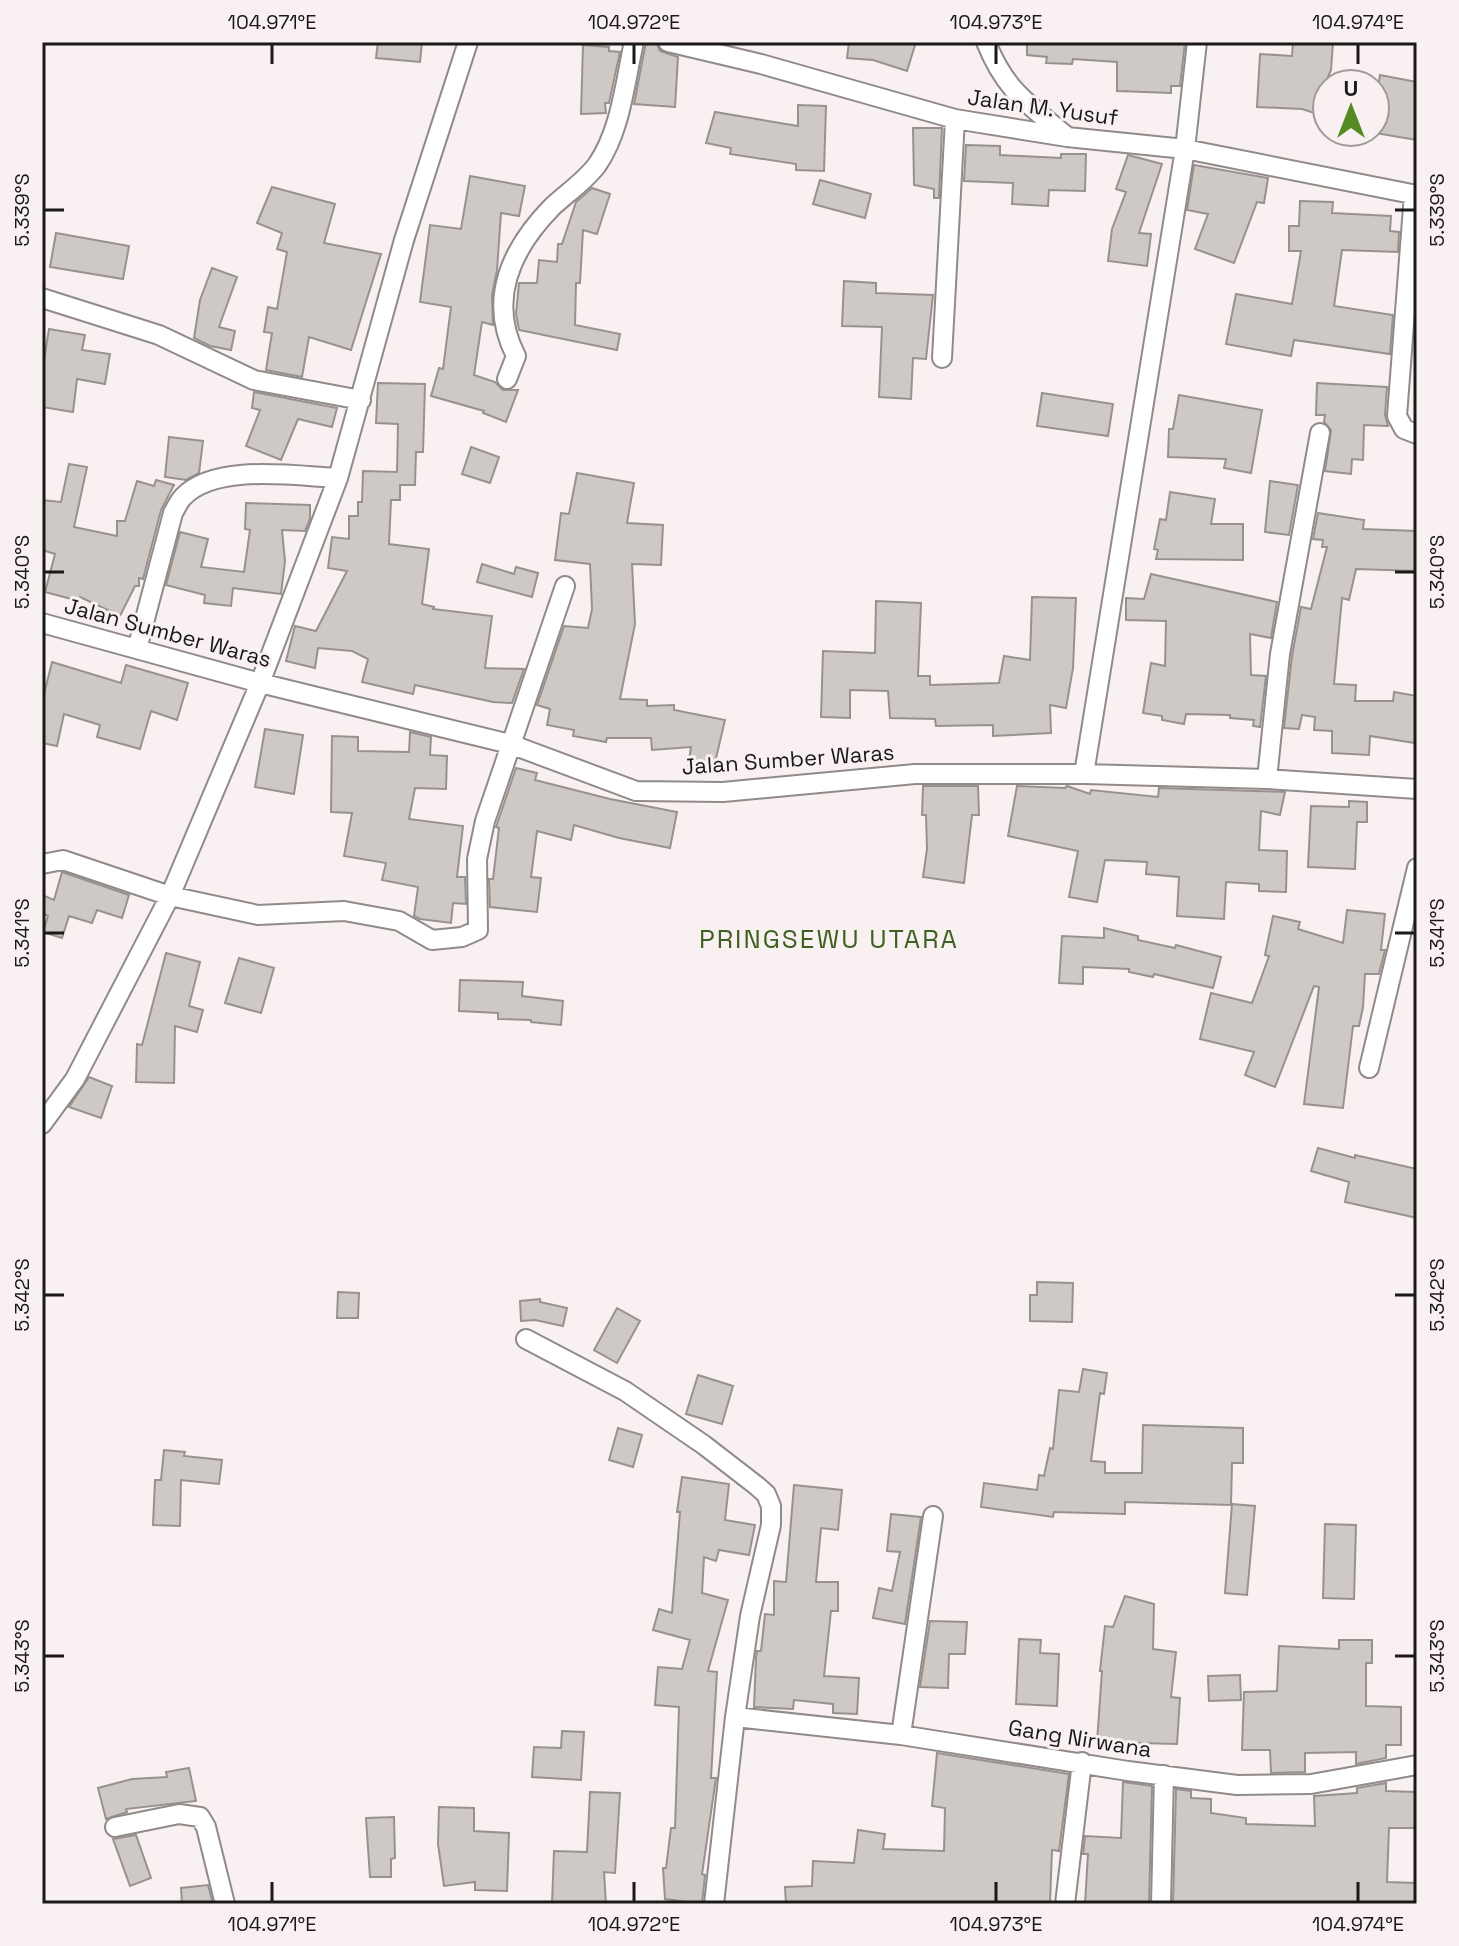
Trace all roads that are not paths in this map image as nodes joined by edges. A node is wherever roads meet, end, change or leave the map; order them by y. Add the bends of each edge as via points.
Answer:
1 (468, 42) edge
2 (634, 42) edge
3 (668, 42) edge
4 (986, 42) edge
5 (1197, 42) edge
6 (955, 119) junction
7 (1067, 137) junction
8 (1185, 149) junction
9 (1415, 195) edge
10 (42, 298) edge
11 (942, 358) dead end
12 (507, 379) dead end
13 (361, 400) junction
14 (1320, 433) dead end
15 (1417, 434) edge
16 (338, 478) junction
17 (565, 586) dead end
18 (42, 623) edge
19 (137, 649) junction
20 (260, 683) junction
21 (510, 744) junction
22 (1084, 774) junction
23 (1267, 779) junction
24 (1417, 789) edge
25 (42, 864) edge
26 (1417, 868) edge
27 (170, 896) junction
28 (1369, 1068) dead end
29 (42, 1124) edge
30 (526, 1339) dead end
31 (933, 1516) dead end
32 (735, 1717) junction
33 (901, 1735) junction
34 (1082, 1762) junction
35 (1417, 1765) edge
36 (1164, 1775) junction
37 (115, 1827) dead end
38 (225, 1904) edge
39 (714, 1904) edge
40 (1065, 1904) edge
41 (1161, 1904) edge

1 - 13 street via 404,240
2 - 12 street via 620,107 596,165 524,238 510,266 503,320 516,356
3 - 6 street, Jalan M. Yusuf
4 - 7 street via 1015,93
5 - 8 street
6 - 7 street, Jalan M. Yusuf
6 - 11 street
7 - 8 street, Jalan M. Yusuf
8 - 9 street, Jalan M. Yusuf
8 - 22 street
9 - 15 street via 1397,416 1404,429
10 - 13 street via 159,335 254,380
13 - 16 street
14 - 23 street via 1280,654
16 - 19 street via 223,476 184,496 173,513
16 - 20 street
17 - 21 street
18 - 19 street, Jalan Sumber Waras
19 - 20 street, Jalan Sumber Waras
20 - 21 street, Jalan Sumber Waras
20 - 27 street
21 - 22 street, Jalan Sumber Waras via 636,791 723,792 915,774
21 - 27 street via 477,859 478,930 432,940 399,921 344,911 258,915
22 - 23 street, Jalan Sumber Waras
23 - 24 street, Jalan Sumber Waras
25 - 27 street via 63,860
26 - 28 street
27 - 29 street via 75,1079
30 - 32 street via 625,1391 766,1494 771,1525
31 - 33 street
32 - 33 street, Gang Nirwana
32 - 39 street
33 - 34 street, Gang Nirwana
34 - 36 street, Gang Nirwana
34 - 40 street
35 - 36 street, Gang Nirwana via 1311,1784 1237,1785
36 - 41 street
37 - 38 street via 179,1814 200,1817

